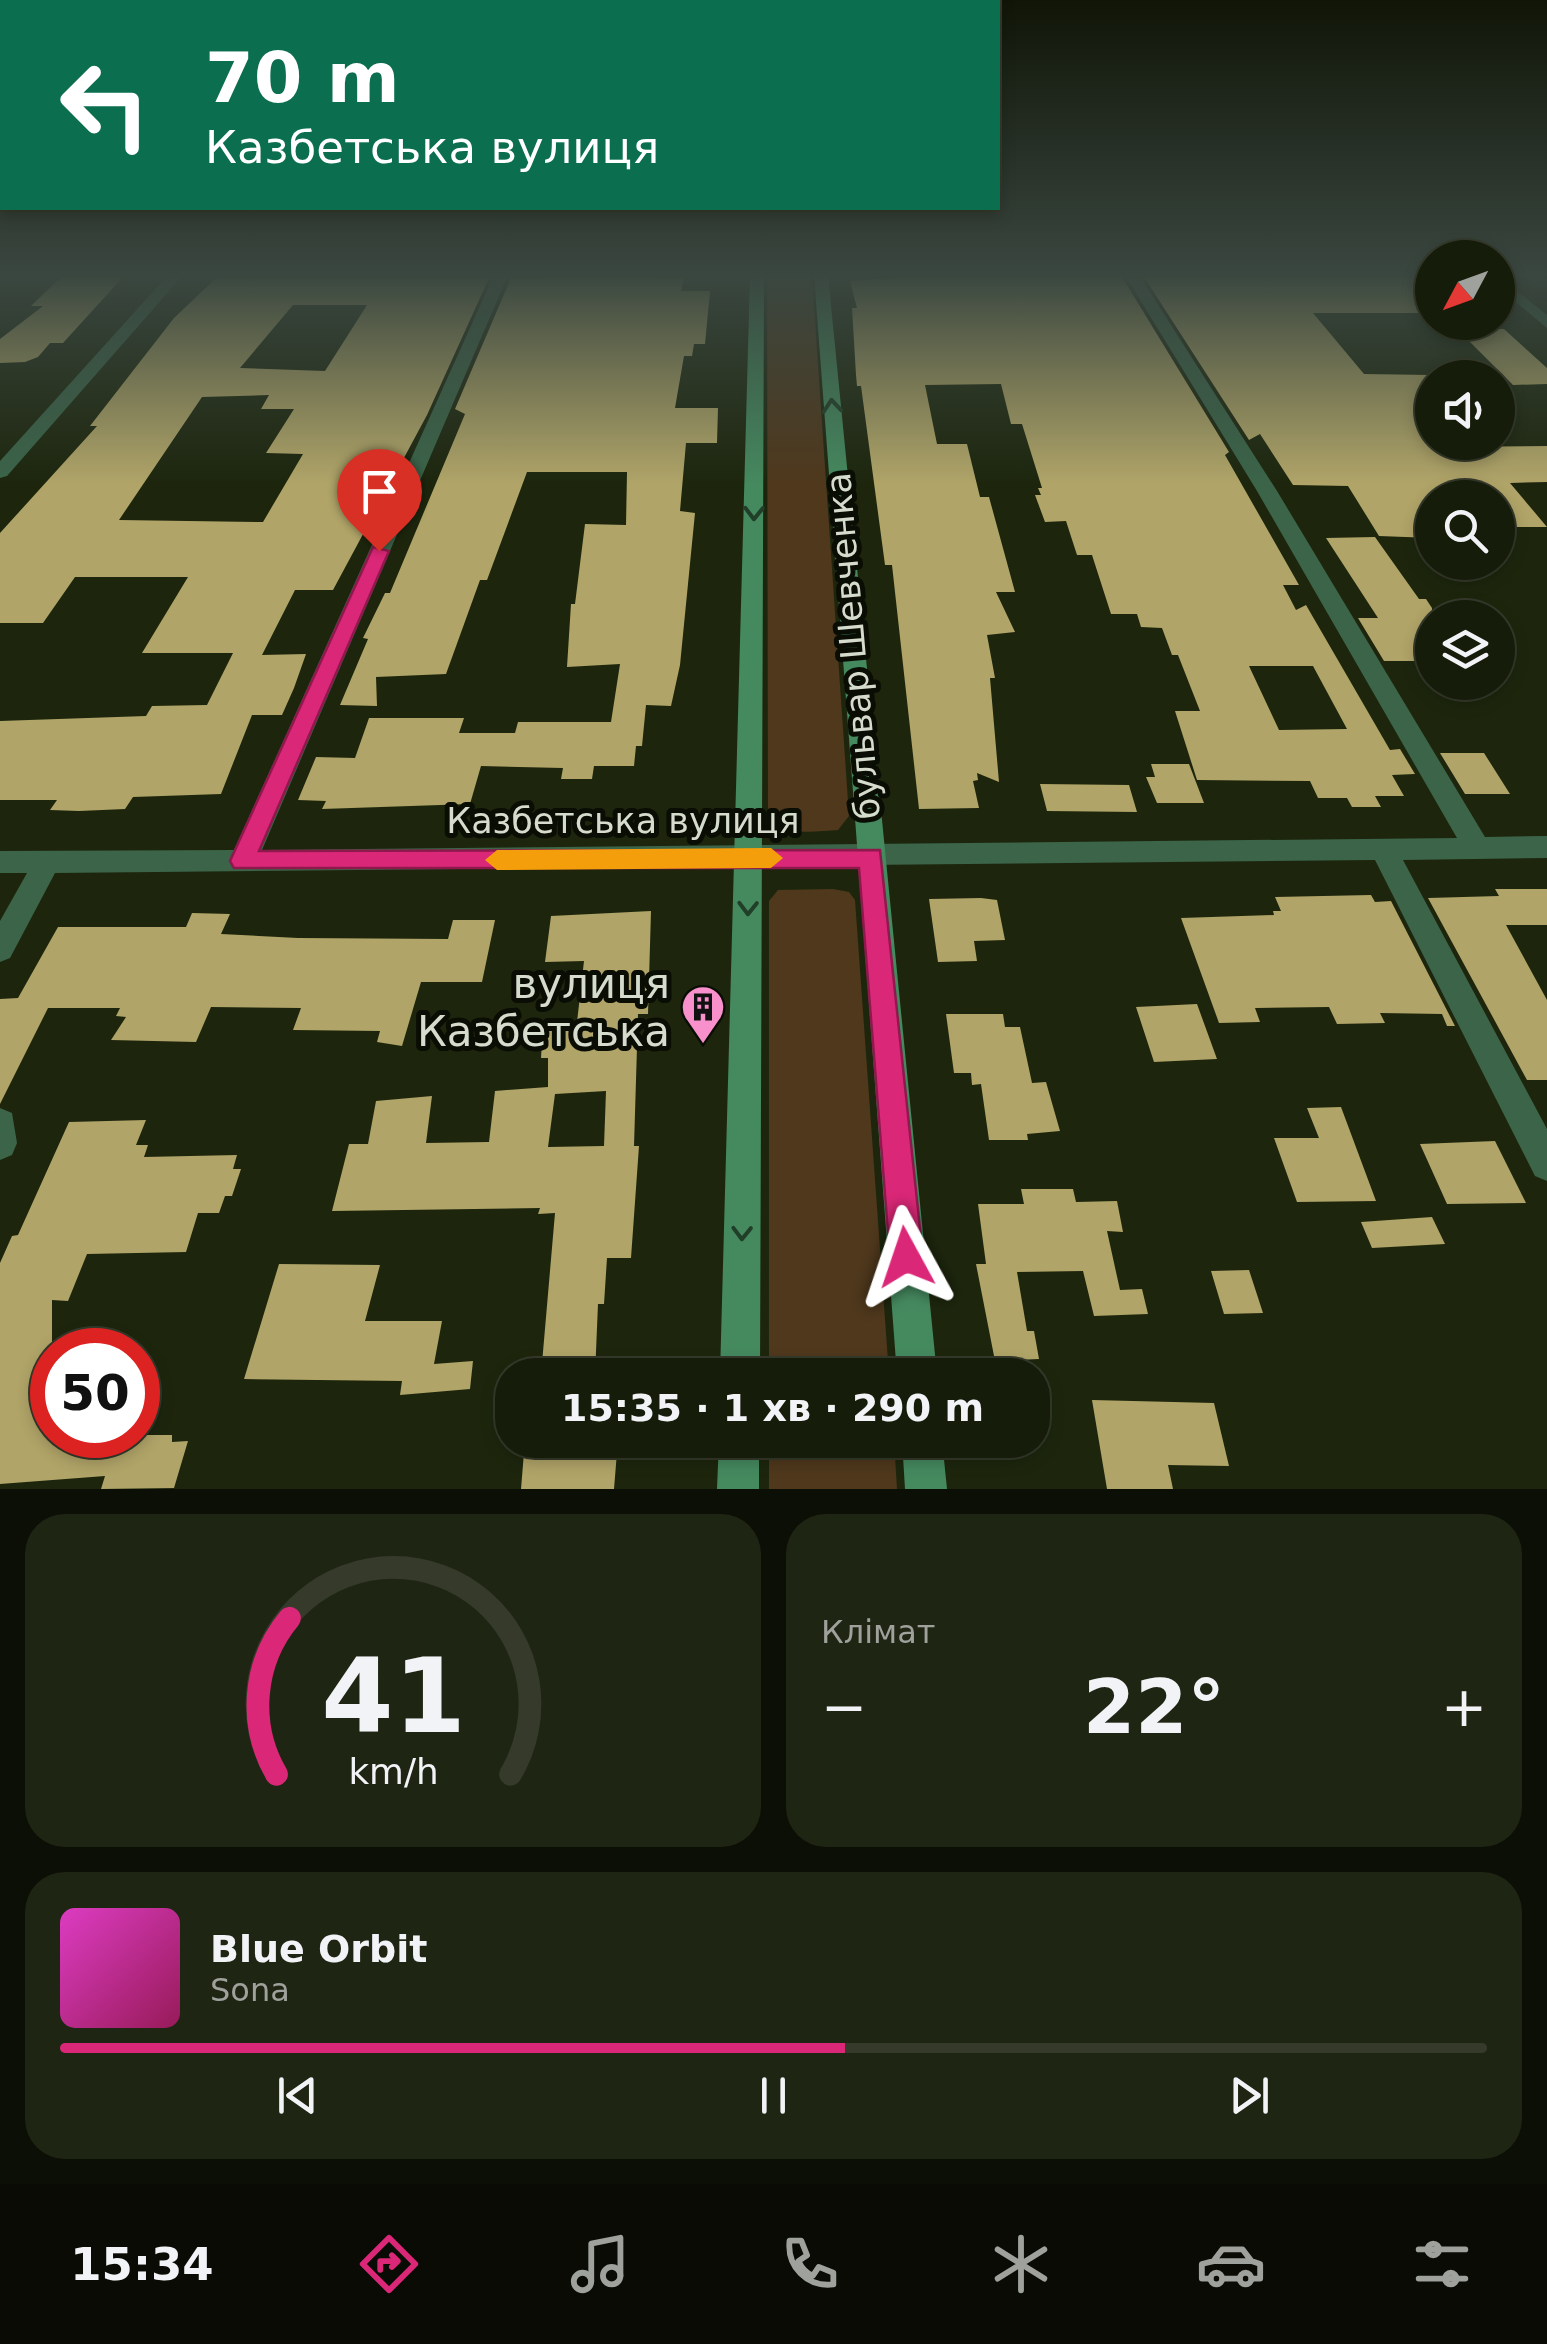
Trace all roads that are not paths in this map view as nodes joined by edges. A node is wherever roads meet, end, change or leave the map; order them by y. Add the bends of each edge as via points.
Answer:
1 (115, 344) edge
2 (471, 344) edge
3 (756, 344) edge
4 (827, 344) edge
5 (1175, 344) edge
6 (0, 472) edge
7 (1382, 847) junction
8 (1477, 848) junction
9 (1547, 848) edge
10 (748, 858) junction
11 (871, 858) junction
12 (242, 861) junction
13 (0, 862) edge
14 (47, 862) junction
15 (0, 949) edge
16 (0, 1124) edge
17 (0, 1143) edge
18 (1547, 1164) edge
19 (740, 1358) edge
20 (915, 1358) edge
21 (739, 1458) edge
22 (923, 1458) edge
23 (738, 1489) edge
24 (926, 1489) edge

1 - 6 street
2 - 12 street
3 -> 10 main road
11 -> 4 main road, бульвар Шевченка
5 - 8 street
7 - 8 street, Казбетська вулиця
7 - 11 street, Казбетська вулиця
7 - 18 street
8 - 9 street, Казбетська вулиця
10 - 11 street, Казбетська вулиця
10 - 12 street, Казбетська вулиця
10 -> 19 main road
11 - 20 main road, бульвар Шевченка
12 - 14 street, Казбетська вулиця
13 - 14 street, Казбетська вулиця
14 - 15 street
16 - 17 street
21 - 23 main road
22 - 24 main road

